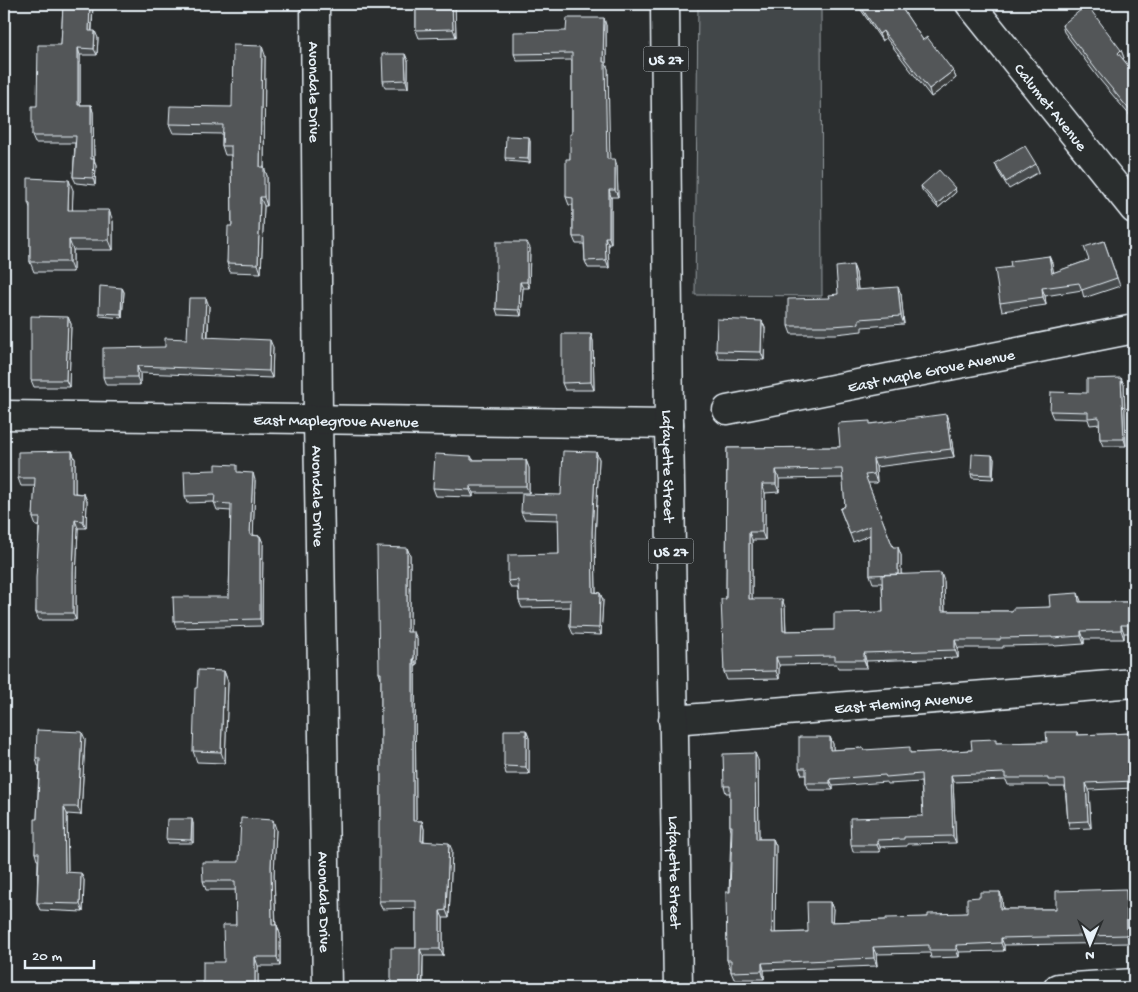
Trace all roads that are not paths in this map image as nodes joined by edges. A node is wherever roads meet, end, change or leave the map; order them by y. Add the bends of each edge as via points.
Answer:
1 (315, 4) edge
2 (665, 4) edge
3 (970, 4) edge
4 (1134, 209) edge
5 (1134, 329) edge
6 (727, 410) dead end
7 (4, 415) edge
8 (318, 419) junction
9 (669, 424) junction
10 (1134, 683) edge
11 (673, 720) junction
12 (1134, 983) edge
13 (327, 988) edge
14 (678, 988) edge
15 (1058, 988) edge

1 - 8 main road, Avondale Drive
2 - 9 main road, Lafayette Street / US 27
3 - 4 main road, Calumet Avenue
5 - 6 main road, East Maple Grove Avenue
7 - 8 main road, East Maplegrove Avenue
8 - 9 main road, East Maplegrove Avenue
8 - 13 main road, Avondale Drive
9 - 11 main road, Lafayette Street / US 27
10 - 11 main road, East Fleming Avenue
11 - 14 main road, Lafayette Street / US 27
12 - 15 main road

